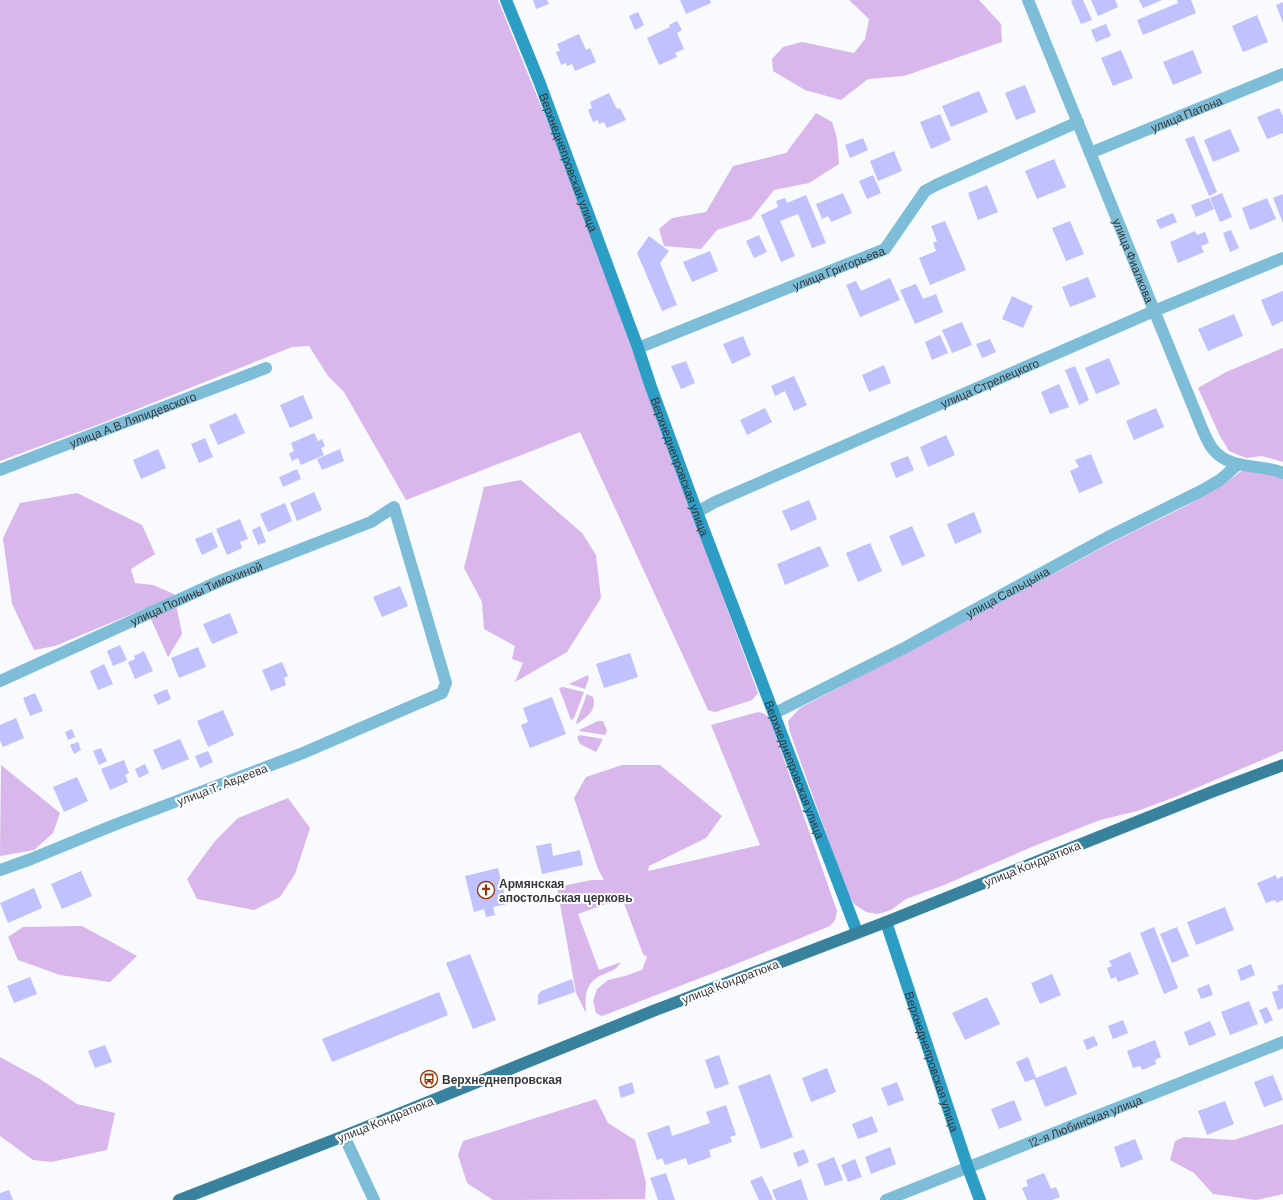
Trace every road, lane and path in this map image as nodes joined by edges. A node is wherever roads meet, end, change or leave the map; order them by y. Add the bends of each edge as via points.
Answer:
1 (506, 0) edge
2 (1028, 0) edge
3 (1283, 74) edge
4 (1078, 122) junction
5 (1090, 153) junction
6 (1283, 258) edge
7 (1154, 311) junction
8 (638, 348) junction
9 (266, 368) dead end
10 (1237, 464) junction
11 (0, 470) edge
12 (1283, 473) edge
13 (697, 512) junction
14 (0, 681) edge
15 (442, 692) joint
16 (774, 713) junction
17 (1283, 764) edge
18 (0, 870) edge
19 (886, 922) junction
20 (856, 932) junction
21 (1283, 1042) edge
22 (344, 1136) junction
23 (968, 1168) junction
24 (179, 1200) edge
25 (374, 1200) edge
26 (886, 1200) edge
27 (980, 1200) edge

1 - 8 street, Верхнеднепровская улица
2 - 4 street, улица Фиалкова
3 - 5 street, улица Патона
4 - 5 street, улица Фиалкова
4 - 8 street, улица Григорьева via 925,191 885,249
5 - 7 street, улица Фиалкова
6 - 7 street, улица Стрелецкого
7 - 10 street, улица Фиалкова via 1212,448 1221,457
7 - 13 street, улица Стрелецкого
8 - 13 street, Верхнеднепровская улица
9 - 11 street, улица А.В.Ляпидевского
10 - 12 street, улица Фиалкова via 1274,469
10 - 16 street, улица Сальцына via 1220,480 1201,491 1108,537 906,647
13 - 16 street, Верхнеднепровская улица
14 - 15 street, улица Полины Тимохиной via 222,580 371,522 394,507 443,669 446,683
15 - 18 street, улица Т. Авдеева via 304,753
16 - 20 street, Верхнеднепровская улица
17 - 19 main road, улица Кондратюка
19 - 20 main road, улица Кондратюка
19 - 23 street, Верхнеднепровская улица
20 - 22 main road, улица Кондратюка
21 - 23 street, 12-я Любинская улица
22 - 24 main road, улица Кондратюка
22 - 25 street
23 - 26 street, 12-я Любинская улица
23 - 27 street, Верхнеднепровская улица

